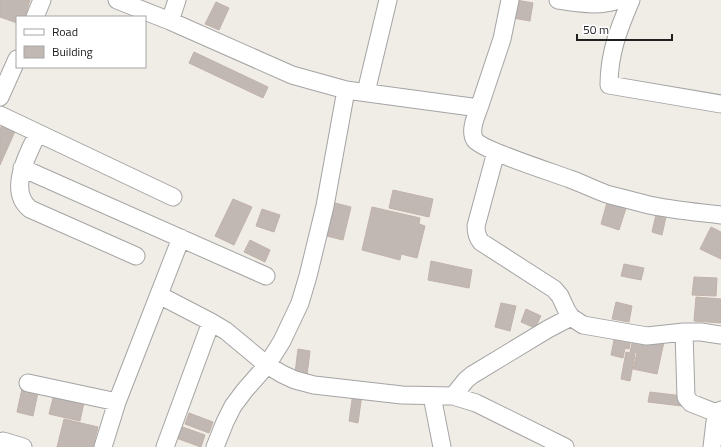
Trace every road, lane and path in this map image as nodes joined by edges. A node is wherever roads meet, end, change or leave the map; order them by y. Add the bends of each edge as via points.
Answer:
1 (42, 0) edge
2 (117, 0) edge
3 (177, 0) edge
4 (388, 0) edge
5 (510, 0) edge
6 (558, 0) edge
7 (618, 0) edge
8 (631, 0) edge
9 (35, 16) edge
10 (170, 21) junction
11 (16, 61) edge
12 (346, 90) junction
13 (366, 92) junction
14 (0, 97) edge
15 (721, 104) edge
16 (479, 108) junction
17 (0, 115) edge
18 (38, 133) junction
19 (496, 152) junction
20 (22, 168) junction
21 (173, 197) dead end
22 (721, 215) edge
23 (181, 238) junction
24 (136, 256) dead end
25 (266, 276) dead end
26 (159, 295) junction
27 (571, 317) junction
28 (211, 322) junction
29 (684, 332) junction
30 (721, 335) edge
31 (267, 365) junction
32 (28, 383) dead end
33 (432, 396) junction
34 (453, 396) junction
35 (117, 402) junction
36 (720, 412) edge
37 (3, 441) dead end
38 (23, 447) edge
39 (103, 447) edge
40 (165, 447) edge
41 (215, 447) edge
42 (442, 447) edge
43 (565, 447) edge
44 (712, 447) edge

1 - 9 street
2 - 10 street
3 - 10 street
4 - 13 street
5 - 16 street via 502,39
6 - 7 street via 597,4
8 - 15 street via 616,36 609,70 609,85
10 - 12 street via 292,75
11 - 14 street
12 - 13 street
12 - 31 street via 326,206 308,276 290,325
13 - 16 street
16 - 19 street via 473,128 475,140
17 - 18 street
18 - 20 street
18 - 21 street
19 - 22 street via 609,194 647,205
19 - 27 street via 476,226 477,237 554,289
20 - 23 street
20 - 24 street via 20,190 24,205
23 - 25 street
23 - 26 street
26 - 28 street
26 - 35 street
27 - 29 street via 583,325 647,336
27 - 34 street via 472,375
28 - 31 street
28 - 40 street
29 - 30 street
29 - 36 street via 686,397 691,403
31 - 33 street via 295,380 314,385
31 - 41 street via 233,406
32 - 35 street
33 - 34 street
33 - 42 street
34 - 43 street via 476,403
35 - 39 street
36 - 44 street via 714,428
37 - 38 street

